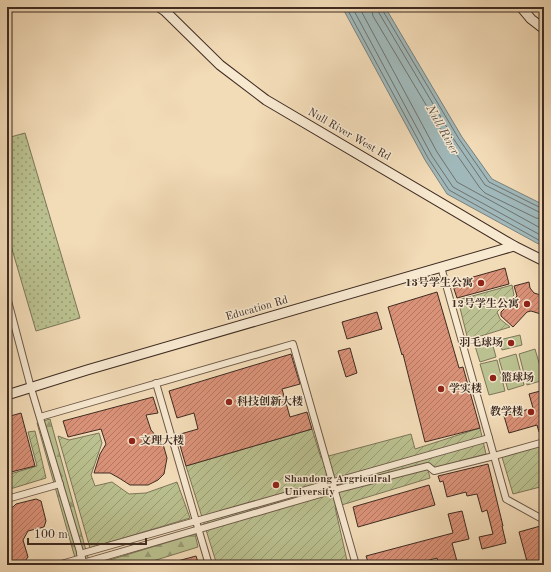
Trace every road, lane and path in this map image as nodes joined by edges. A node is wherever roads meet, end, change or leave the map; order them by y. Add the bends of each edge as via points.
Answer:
1 (159, 7) edge
2 (520, 7) edge
3 (544, 29) edge
4 (514, 246) junction
5 (544, 261) edge
6 (441, 267) junction
7 (7, 297) edge
8 (156, 383) junction
9 (31, 388) junction
10 (7, 395) edge
11 (40, 417) junction
12 (489, 438) junction
13 (544, 442) edge
14 (494, 456) junction
15 (331, 482) junction
16 (60, 484) junction
17 (334, 490) junction
18 (7, 499) edge
19 (544, 520) edge
20 (196, 521) junction
21 (198, 529) junction
22 (82, 560) edge
23 (58, 565) edge
24 (209, 565) edge
25 (356, 565) edge

1 - 4 street, Null River West Rd via 220,65 266,100
2 - 3 street
4 - 5 street, Null River West Rd
4 - 6 street, Education Rd
6 - 9 street, Education Rd
6 - 12 street
7 - 9 street
8 - 11 street
8 - 15 street via 293,344
8 - 20 street
9 - 10 street, Education Rd
9 - 11 street
11 - 16 street
12 - 14 street
12 - 15 street
13 - 14 street
14 - 17 street via 434,471 428,466
14 - 19 street via 506,499
15 - 17 street
15 - 20 street
16 - 18 street
16 - 22 street
17 - 21 street
17 - 25 street
20 - 21 street
20 - 22 street
21 - 22 street
21 - 24 street
22 - 23 street

